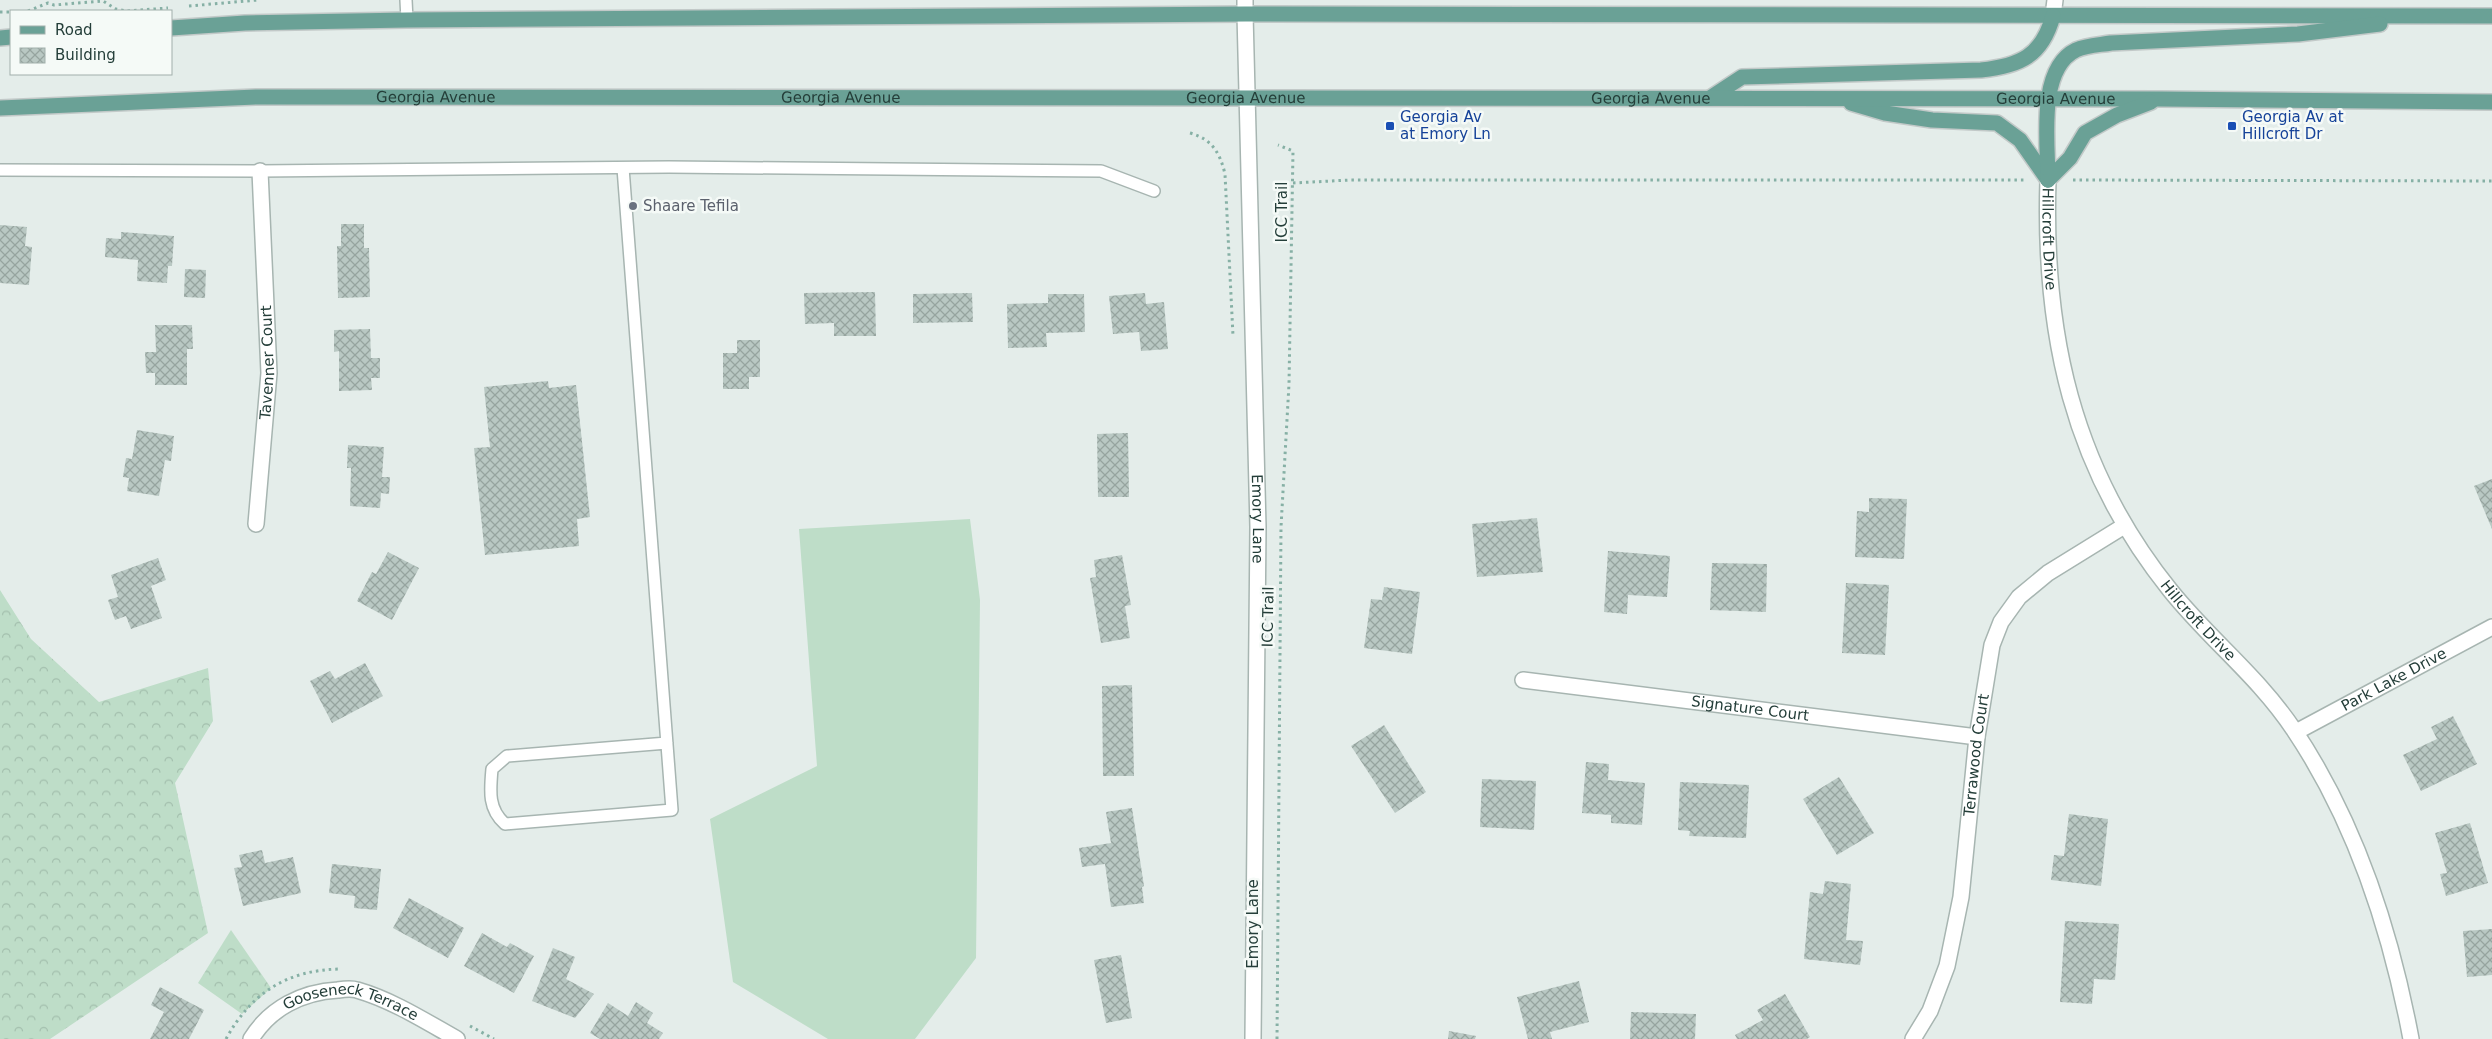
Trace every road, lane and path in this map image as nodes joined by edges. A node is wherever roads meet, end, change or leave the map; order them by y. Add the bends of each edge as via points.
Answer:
1 (258, 0) edge
2 (406, 0) edge
3 (2055, 0) edge
4 (183, 7) dead end
5 (1245, 7) edge
6 (173, 8) dead end
7 (31, 10) edge
8 (122, 10) edge
9 (143, 10) edge
10 (2053, 16) junction
11 (2448, 16) junction
12 (2492, 16) edge
13 (407, 20) junction
14 (172, 28) edge
15 (1248, 98) junction
16 (1710, 98) junction
17 (1833, 98) junction
18 (2048, 99) junction
19 (2161, 99) junction
20 (2492, 102) edge
21 (0, 108) edge
22 (1190, 133) dead end
23 (1278, 145) dead end
24 (623, 168) junction
25 (0, 170) edge
26 (260, 171) junction
27 (2027, 180) dead end
28 (2048, 180) junction
29 (2492, 181) edge
30 (1293, 183) junction
31 (1154, 191) dead end
32 (1233, 339) dead end
33 (256, 524) dead end
34 (2124, 526) junction
35 (2492, 627) edge
36 (1523, 680) dead end
37 (2296, 732) junction
38 (1977, 737) junction
39 (667, 743) junction
40 (251, 1039) edge
41 (457, 1039) edge
42 (1253, 1039) edge
43 (1277, 1039) edge
44 (1913, 1039) edge
45 (2411, 1039) edge

1 - 4 path
2 - 13 lane
3 - 10 street
5 - 10 main road
5 - 13 main road
5 - 15 street, Emory Lane
6 - 9 path
7 - 8 path via 48,4 103,1
10 - 11 main road
10 - 16 main road via 2042,43 2033,53 2006,67 1742,77
11 - 12 main road
11 - 18 main road via 2298,34 2089,46 2065,58 2051,81
13 - 14 main road
15 - 16 main road, Georgia Avenue
15 - 21 main road, Georgia Avenue via 256,97
15 - 42 street, Emory Lane via 1258,527
16 - 17 main road, Georgia Avenue
17 - 18 main road, Georgia Avenue
17 - 28 main road via 1885,113 1923,119 1997,123 2020,140
18 - 19 main road, Georgia Avenue
18 - 28 main road
19 - 20 main road, Georgia Avenue
19 - 28 main road via 2117,115 2085,133 2070,158
22 - 32 path via 1201,136 1215,148 1225,174
23 - 30 path, ICC Trail via 1294,151
24 - 26 lane
24 - 31 lane via 1101,171
24 - 39 lane
25 - 26 lane
26 - 33 street, Tavenner Court via 269,372
27 - 30 path via 1350,180
28 - 29 path
28 - 34 street, Hillcroft Drive via 2046,238 2052,312 2061,366 2077,423
30 - 43 path, ICC Trail via 1289,384 1280,526
34 - 37 street, Hillcroft Drive via 2171,592 2267,692
34 - 38 street, Terrawood Court via 2048,573 2019,597 2001,622 1992,645
35 - 37 street, Park Lake Drive
36 - 38 street, Signature Court
37 - 45 street, Hillcroft Drive via 2355,842 2397,976
38 - 44 street, Terrawood Court via 1961,897 1947,966 1930,1011
39 - 39 lane via 672,810 505,824 495,815 490,792 492,769 507,756
40 - 41 street, Gooseneck Terrace via 275,1011 294,1000 325,990 355,989 407,1011

